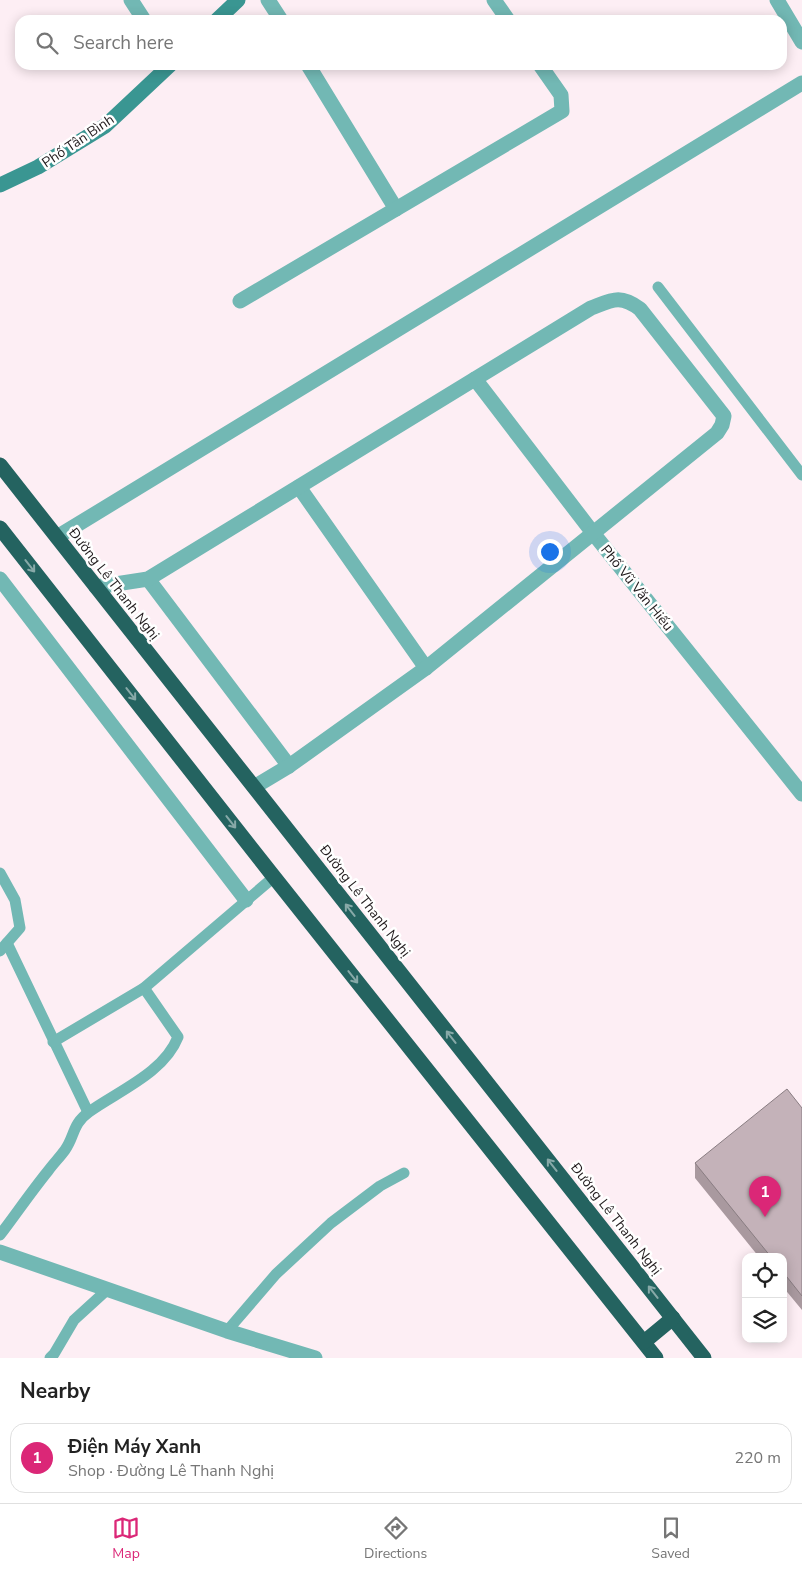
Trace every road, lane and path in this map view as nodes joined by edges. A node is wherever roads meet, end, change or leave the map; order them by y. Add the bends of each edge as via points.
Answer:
1 (131, 0) edge
2 (238, 0) edge
3 (268, 0) edge
4 (494, 0) edge
5 (777, 0) edge
6 (141, 15) edge
7 (222, 15) edge
8 (278, 15) edge
9 (504, 15) edge
10 (786, 15) edge
11 (787, 17) edge
12 (802, 42) edge
13 (165, 70) edge
14 (311, 70) edge
15 (544, 70) edge
16 (802, 82) edge
17 (0, 185) edge
18 (396, 209) junction
19 (658, 287) dead end
20 (240, 301) dead end
21 (475, 379) junction
22 (0, 465) edge
23 (802, 475) edge
24 (299, 487) junction
25 (0, 528) edge
26 (593, 533) junction
27 (57, 538) junction
28 (148, 579) junction
29 (0, 580) edge
30 (96, 587) junction
31 (426, 668) junction
32 (289, 766) junction
33 (254, 787) junction
34 (802, 794) edge
35 (0, 873) edge
36 (274, 877) junction
37 (246, 900) junction
38 (3, 947) edge
39 (144, 988) junction
40 (53, 1042) junction
41 (88, 1112) junction
42 (404, 1173) dead end
43 (0, 1235) edge
44 (0, 1252) edge
45 (108, 1289) junction
46 (673, 1318) junction
47 (227, 1331) junction
48 (644, 1342) junction
49 (50, 1358) edge
50 (315, 1358) edge
51 (656, 1358) edge
52 (704, 1358) edge

1 - 6 street
2 - 7 street
3 - 8 street
4 - 9 street
5 - 10 street
11 - 12 street
13 - 17 street, Phố Tân Bình via 105,126 38,167
14 - 18 street
15 - 18 street via 561,95 562,111
16 - 27 street
18 - 20 street
19 - 23 lane
21 - 24 street
21 - 26 street, Phố Vũ Văn Hiếu
21 - 26 street via 591,308 614,299 629,301 640,309 724,416 717,433
22 - 27 highway, Đường Lê Thanh Nghị
24 - 28 street
24 - 31 street
25 -> 36 highway
26 - 31 street
26 - 34 street, Phố Vũ Văn Hiếu
27 - 30 highway, Đường Lê Thanh Nghị
28 - 30 street
28 - 32 street
29 - 37 street
30 - 33 highway, Đường Lê Thanh Nghị
31 - 32 street
32 - 33 street
46 -> 33 highway, Đường Lê Thanh Nghị
35 - 38 lane via 15,900 20,928
36 - 37 lane
36 -> 48 highway
37 - 39 lane
38 - 40 lane
39 - 40 lane
39 - 41 lane via 178,1037 174,1046 150,1072
40 - 41 lane
41 - 43 lane via 76,1125 66,1149
42 - 47 lane via 380,1186 331,1224 276,1274
44 - 45 street
45 - 47 street
45 - 49 lane via 74,1320
46 - 48 highway
46 - 52 highway, Đường Lê Thanh Nghị
47 - 50 street
48 - 51 highway

